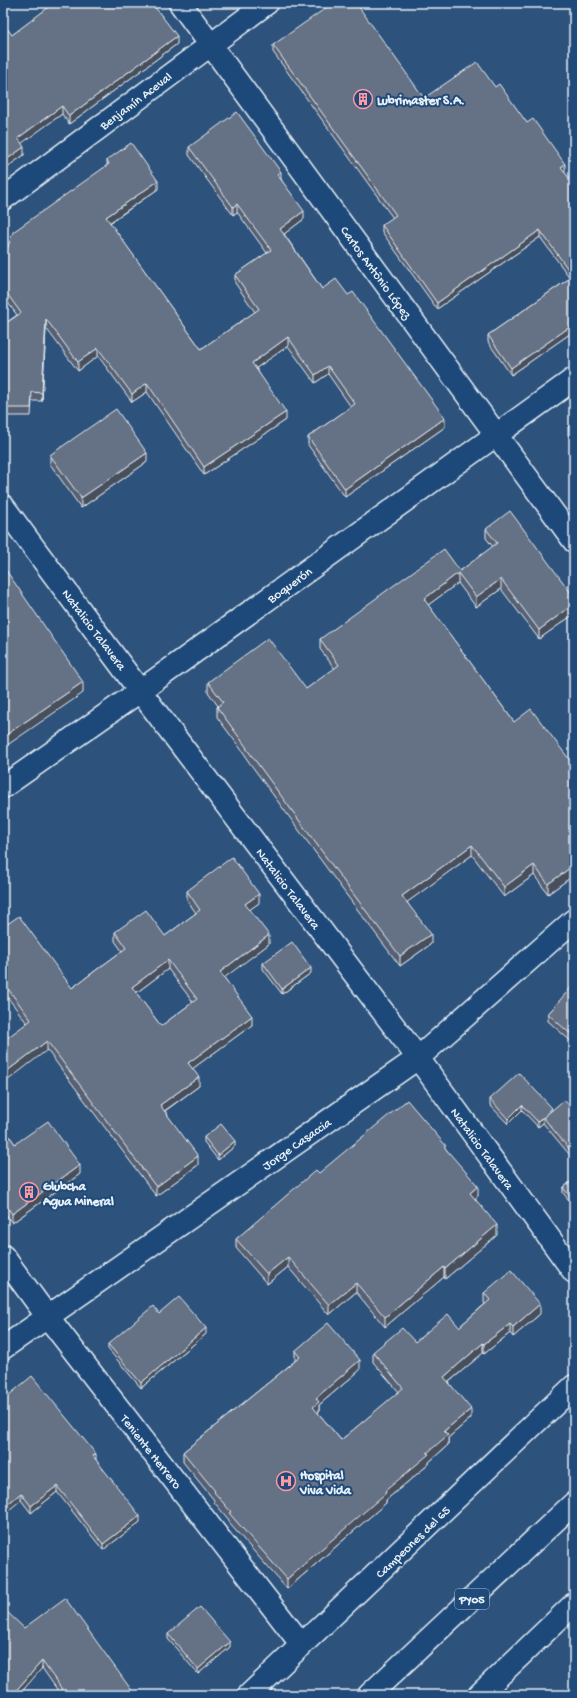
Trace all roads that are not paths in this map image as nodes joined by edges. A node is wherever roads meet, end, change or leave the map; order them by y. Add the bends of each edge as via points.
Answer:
1 (180, 3) edge
2 (267, 3) edge
3 (210, 44) junction
4 (3, 199) edge
5 (574, 379) edge
6 (496, 434) junction
7 (3, 506) edge
8 (574, 541) edge
9 (140, 691) junction
10 (3, 787) edge
11 (574, 920) edge
12 (418, 1058) junction
13 (3, 1256) edge
14 (574, 1272) edge
15 (47, 1316) junction
16 (3, 1348) edge
17 (574, 1386) edge
18 (574, 1503) edge
19 (574, 1604) edge
20 (302, 1645) junction
21 (250, 1695) edge
22 (369, 1695) edge
23 (479, 1695) edge

1 - 3 main road, Carlos Antônio López
2 - 3 main road, Benjamín Aceval
3 - 4 main road, Benjamín Aceval
3 - 6 main road, Carlos Antônio López
5 - 6 main road, Boquerón
6 - 8 main road, Carlos Antônio López
6 - 9 main road, Boquerón
7 - 9 main road, Natalicio Talavera
9 - 10 main road, Boquerón
9 - 12 main road, Natalicio Talavera
11 - 12 main road, Jorge Casaccia
12 - 14 main road, Natalicio Talavera
12 - 15 main road, Jorge Casaccia
13 - 15 main road, Teniente Herrero
15 - 16 main road, Jorge Casaccia
15 - 20 main road, Teniente Herrero
17 - 20 main road, Campeones del 65
18 - 22 main road, PY05
19 - 23 main road
20 - 21 main road, Campeones del 65

